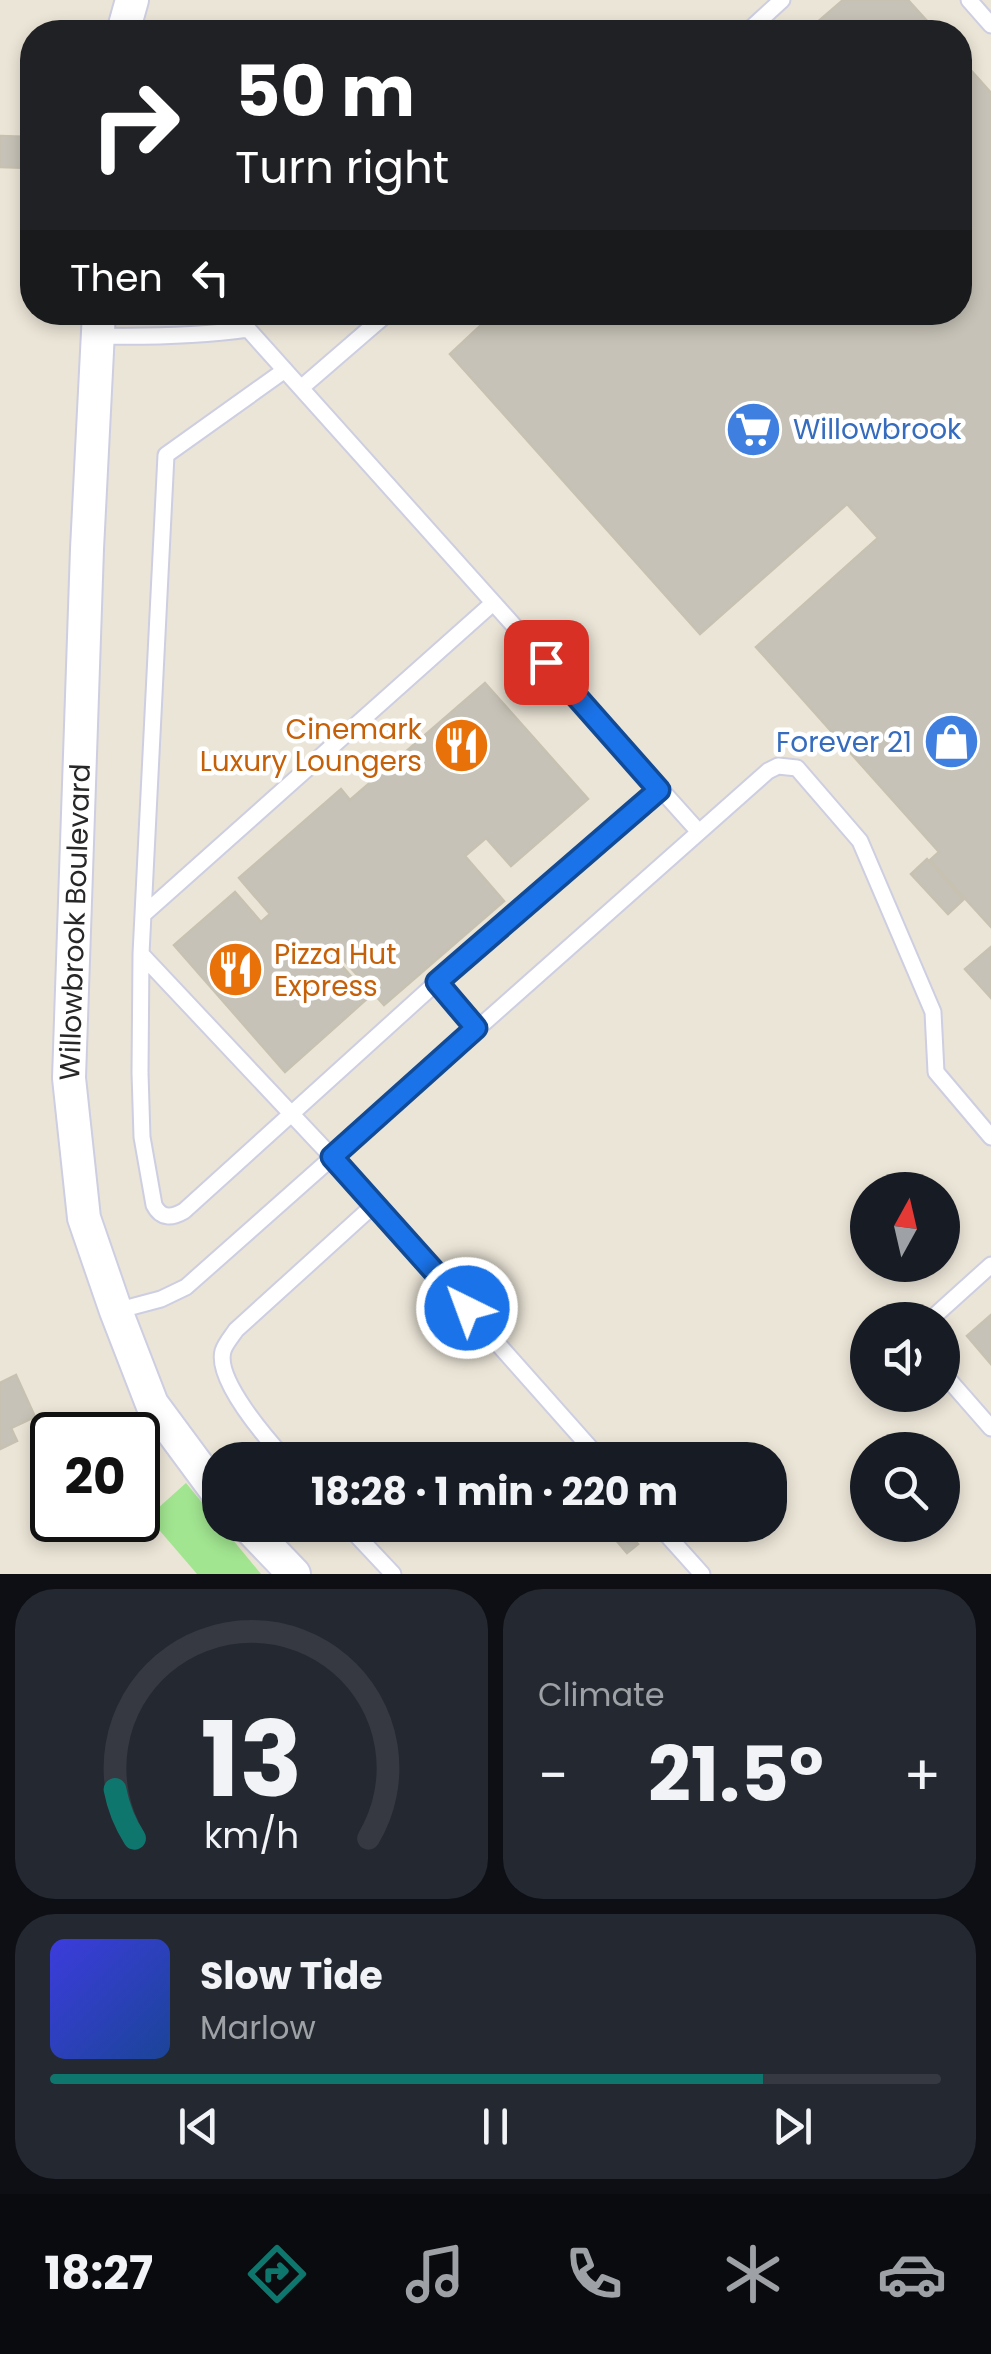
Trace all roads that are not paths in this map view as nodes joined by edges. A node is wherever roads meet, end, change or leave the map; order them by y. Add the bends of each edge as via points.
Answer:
1 (782, 0) edge
2 (969, 0) edge
3 (760, 20) edge
4 (991, 25) edge
5 (98, 325) edge
6 (102, 325) edge
7 (374, 325) edge
8 (285, 370) junction
9 (302, 388) junction
10 (493, 603) junction
11 (659, 790) junction
12 (699, 832) junction
13 (144, 914) junction
14 (142, 954) junction
15 (437, 982) junction
16 (476, 1028) junction
17 (293, 1115) junction
18 (991, 1137) edge
19 (332, 1157) junction
20 (374, 1204) junction
21 (991, 1265) edge
22 (950, 1302) edge
23 (116, 1311) junction
24 (960, 1393) edge
25 (991, 1428) edge
26 (269, 1442) edge
27 (585, 1442) edge
28 (202, 1472) edge
29 (263, 1542) edge
30 (363, 1542) edge
31 (673, 1542) edge
32 (294, 1574) edge
33 (392, 1574) edge
34 (702, 1574) edge

1 - 3 lane
2 - 4 lane
5 - 23 street, Willowbrook Boulevard via 69,1078 84,1218
6 - 8 lane via 159,338 248,329
7 - 9 lane
8 - 9 lane
8 - 13 lane via 166,455
9 - 10 lane
10 - 11 lane
10 - 13 lane
11 - 12 lane
11 - 15 lane
12 - 16 lane
12 - 18 lane via 768,771 788,765 804,775 860,841 933,1012 936,1072
13 - 14 lane
14 - 17 lane
14 - 17 lane via 142,1137 158,1213 184,1211
15 - 16 lane
15 - 17 lane
16 - 19 lane
17 - 19 lane
19 - 20 lane
19 - 23 lane via 186,1287
20 - 26 lane via 236,1330 223,1350 223,1370
20 - 27 lane
21 - 22 lane
23 - 28 street, Willowbrook Boulevard via 152,1404
24 - 25 lane
29 - 32 street
30 - 33 lane
31 - 34 lane

